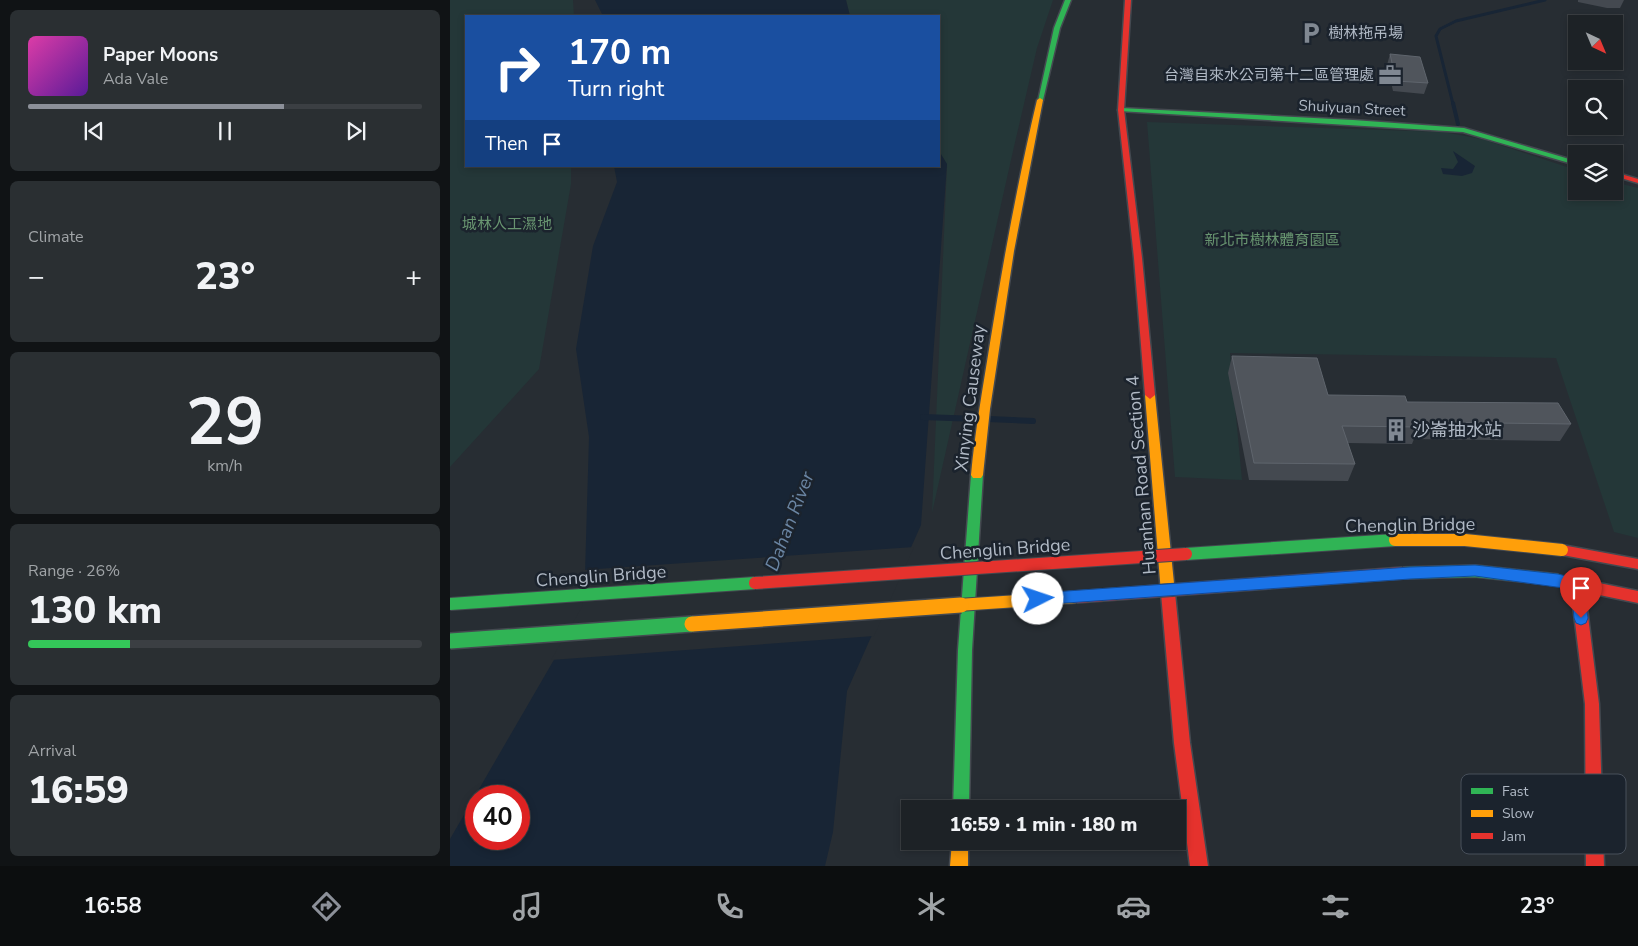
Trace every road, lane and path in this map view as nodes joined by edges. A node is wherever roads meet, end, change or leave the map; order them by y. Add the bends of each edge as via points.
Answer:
1 (1068, 0) edge
2 (1128, 0) edge
3 (1121, 110) junction
4 (1568, 161) edge
5 (1623, 177) edge
6 (1638, 181) edge
7 (1638, 564) edge
8 (1577, 584) junction
9 (1638, 597) edge
10 (450, 604) edge
11 (450, 640) edge
12 (1593, 774) edge
13 (961, 800) edge
14 (960, 850) edge
15 (960, 866) edge
16 (1199, 866) edge

1 - 13 street, Xinying Causeway via 1057,28 1021,180 979,446 965,650
2 - 3 street, Huanhan Road Section 4
3 - 4 street, Shuiyuan Street via 1464,130
3 - 16 street, Huanhan Road Section 4 via 1138,258 1182,744
5 - 6 street
7 - 10 street, Chenglin Bridge, bridge via 1562,550 1465,540 1411,539
8 - 9 street
8 - 11 street, bridge via 1475,571 1410,573
8 - 12 street via 1592,704
14 - 15 street

